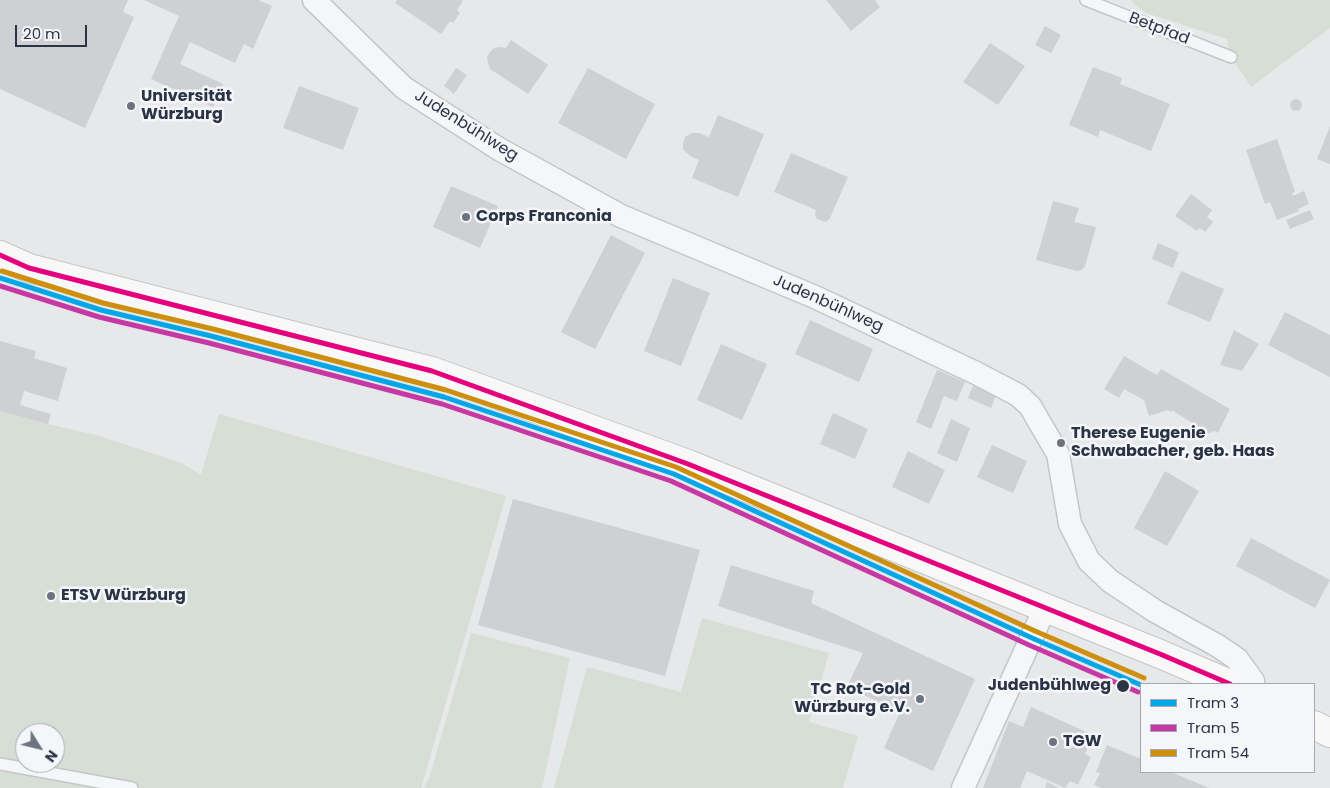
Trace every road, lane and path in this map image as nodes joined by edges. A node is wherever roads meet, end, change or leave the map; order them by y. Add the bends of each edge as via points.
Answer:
1 (314, 0) edge
2 (1086, 0) edge
3 (1231, 57) dead end
4 (0, 255) edge
5 (1045, 608) junction
6 (1228, 683) edge
7 (1252, 683) edge
8 (1315, 726) edge
9 (1330, 733) edge
10 (0, 764) edge
11 (132, 788) edge
12 (963, 788) edge

1 - 7 street, Judenbühlweg via 404,88 499,149 622,216 815,297 1018,395 1030,406 1058,454 1070,524 1089,561 1110,581 1155,611 1225,650 1244,668
2 - 3 lane, Betpfad
4 - 5 main road via 29,268 432,371 688,464
5 - 6 main road
5 - 12 street
8 - 9 main road
10 - 11 lane

